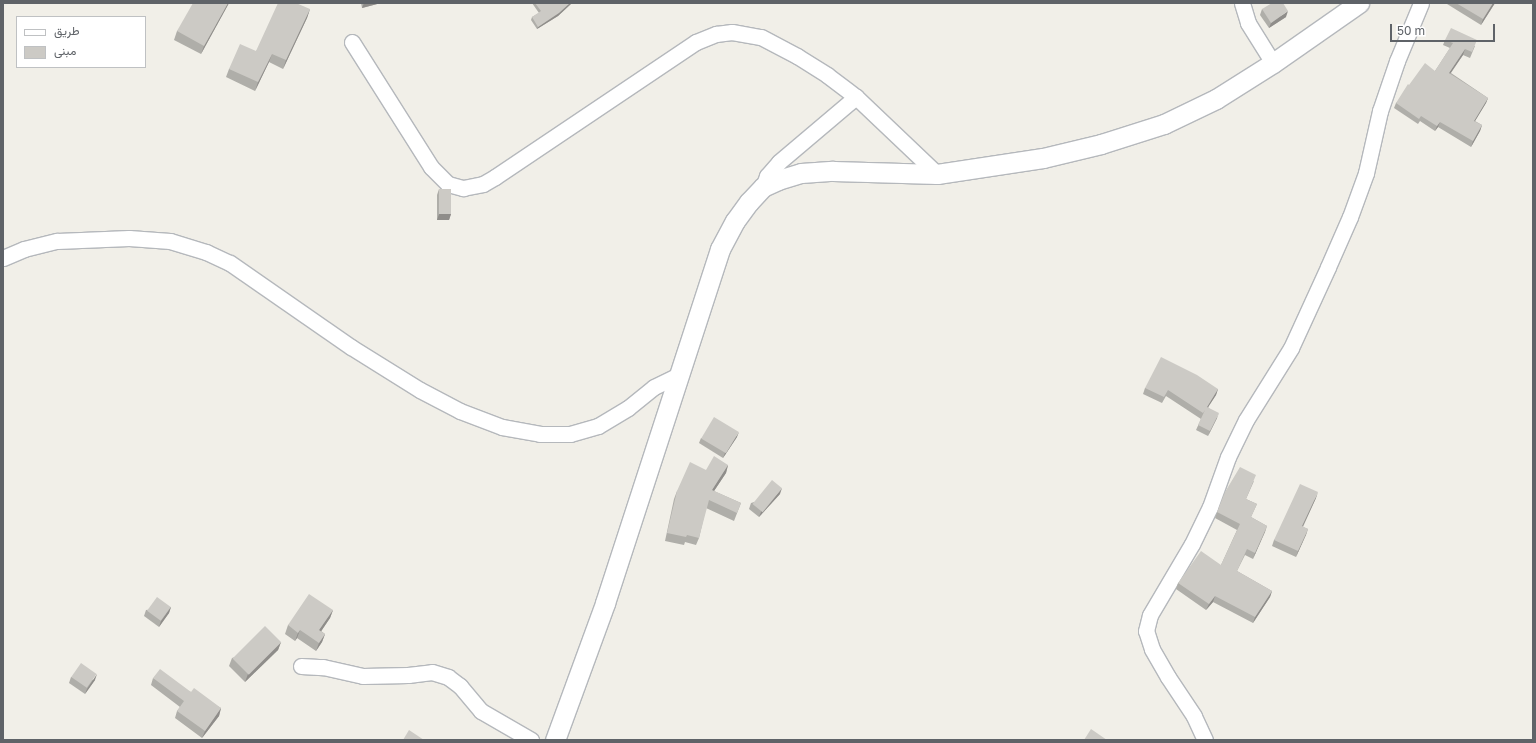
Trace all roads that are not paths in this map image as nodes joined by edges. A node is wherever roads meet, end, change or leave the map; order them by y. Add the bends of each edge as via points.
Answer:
1 (1242, 3) edge
2 (1359, 3) edge
3 (1421, 3) edge
4 (352, 42) dead end
5 (1274, 63) junction
6 (856, 96) junction
7 (937, 174) junction
8 (763, 187) junction
9 (3, 258) edge
10 (679, 375) junction
11 (301, 666) dead end
12 (531, 740) edge
13 (555, 740) edge
14 (1205, 740) edge

1 - 5 street via 1248,23
2 - 5 street
3 - 14 street via 1380,111 1366,173 1328,267 1291,348 1246,420 1192,544 1150,615 1146,631 1152,649 1194,716
4 - 6 street via 431,167 448,184 463,188 483,184 495,177 696,42 716,34 732,32 761,37 797,56
5 - 7 street via 1216,99 1164,124 1101,144 1043,158
6 - 7 street
6 - 8 street via 779,162 767,176
7 - 8 street via 833,171 801,173
8 - 10 street via 735,221 720,249
9 - 10 street via 24,249 57,241 122,238 170,241 206,252 230,263 351,347 420,390 460,411 502,427 540,434 570,434 598,426 628,408 654,387
10 - 13 street via 605,603
11 - 12 street via 323,667 363,676 432,672 443,675 460,686 481,711

